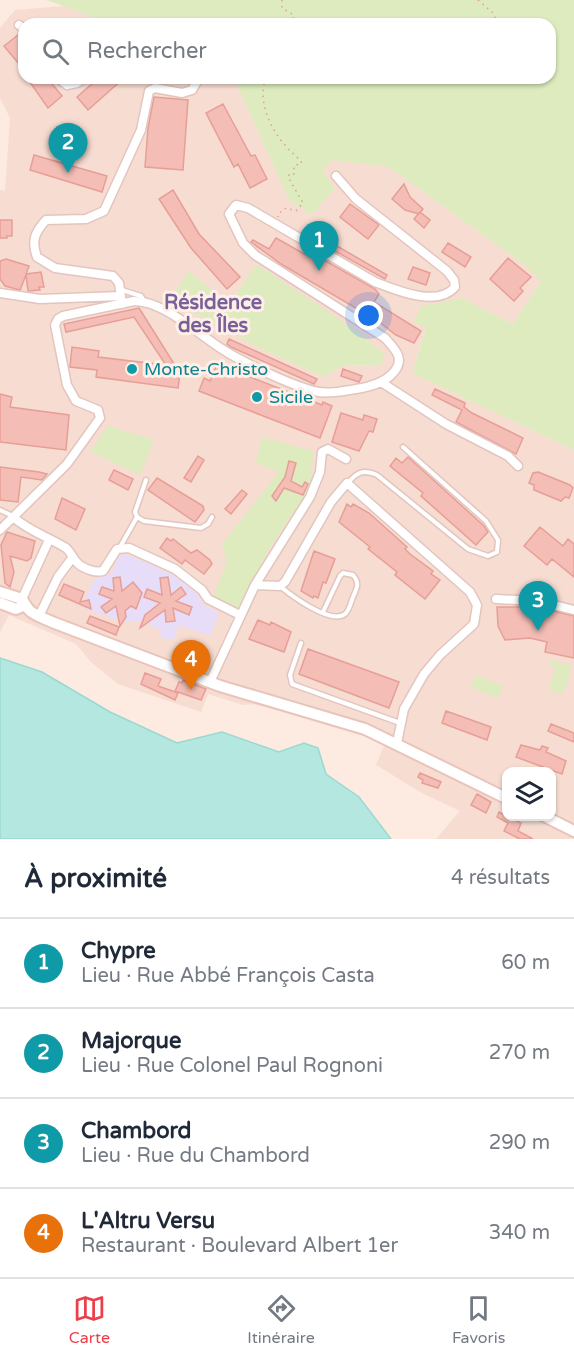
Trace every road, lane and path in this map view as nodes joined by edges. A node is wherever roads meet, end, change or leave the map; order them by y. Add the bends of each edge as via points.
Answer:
1 (282, 0) edge
2 (478, 0) edge
3 (293, 18) edge
4 (495, 18) edge
5 (196, 84) edge
6 (263, 84) edge
7 (336, 176) dead end
8 (279, 226) junction
9 (0, 293) edge
10 (122, 296) junction
11 (145, 303) junction
12 (381, 382) junction
13 (403, 447) dead end
14 (346, 459) dead end
15 (518, 466) dead end
16 (146, 480) dead end
17 (347, 483) junction
18 (0, 510) edge
19 (14, 517) junction
20 (137, 517) junction
21 (212, 517) dead end
22 (0, 530) edge
23 (50, 540) junction
24 (120, 548) junction
25 (73, 557) junction
26 (255, 585) junction
27 (280, 585) junction
28 (0, 592) edge
29 (496, 598) dead end
30 (0, 603) edge
31 (23, 603) junction
32 (574, 610) edge
33 (324, 612) junction
34 (240, 615) junction
35 (39, 616) junction
36 (301, 643) dead end
37 (210, 682) junction
38 (400, 723) junction
39 (397, 743) junction
40 (502, 796) edge
41 (554, 821) edge
42 (574, 831) edge

1 - 3 path via 282,8
2 - 4 path
5 - 10 street via 192,90 182,93 155,87 149,92 141,130 104,211 86,219 46,220 37,229 35,250 44,263 113,276
6 - 8 path via 264,108 282,143 302,163 294,166 294,174 288,177 303,203 296,211 286,208 278,213
7 - 8 street via 356,199 447,271 455,287 440,296 424,296 375,282
8 - 12 street via 248,208 236,205 231,209 233,225 255,255 368,325 393,347 399,354 399,365
9 - 10 street via 40,299
10 - 11 street
10 - 11 lane via 141,296
10 - 19 street via 57,319 57,337 72,397 98,410 100,418 67,464
11 - 12 street via 183,321 232,355 311,390 343,392
12 - 15 street via 446,424 508,456
13 - 17 lane via 486,520 498,540 497,552 488,556 468,549 369,471 359,472
14 - 26 street via 328,449 322,452 320,472 310,497
16 - 20 lane via 136,506
17 - 27 street via 331,502 290,576
17 - 38 street via 475,599 477,615 470,629 424,674 404,708
18 - 19 lane
19 - 22 street
19 - 23 street
20 - 21 lane via 154,523 201,528
20 - 24 lane
23 - 25 street
23 - 31 street
24 - 25 street via 114,551 106,568 98,572 79,565
24 - 34 street via 129,548 175,569 202,590 207,599
25 - 35 street via 58,577
26 - 27 street
26 - 34 street
27 - 33 lane via 305,605
28 - 31 main road
29 - 32 street via 538,601
30 - 31 main road via 16,609
31 - 35 main road
33 - 33 lane via 344,615 357,587 353,575 340,576
34 - 37 street
35 - 37 main road
36 - 38 lane via 290,675 292,684
37 - 39 main road via 349,722
38 - 39 street
39 - 40 main road
41 - 42 main road

